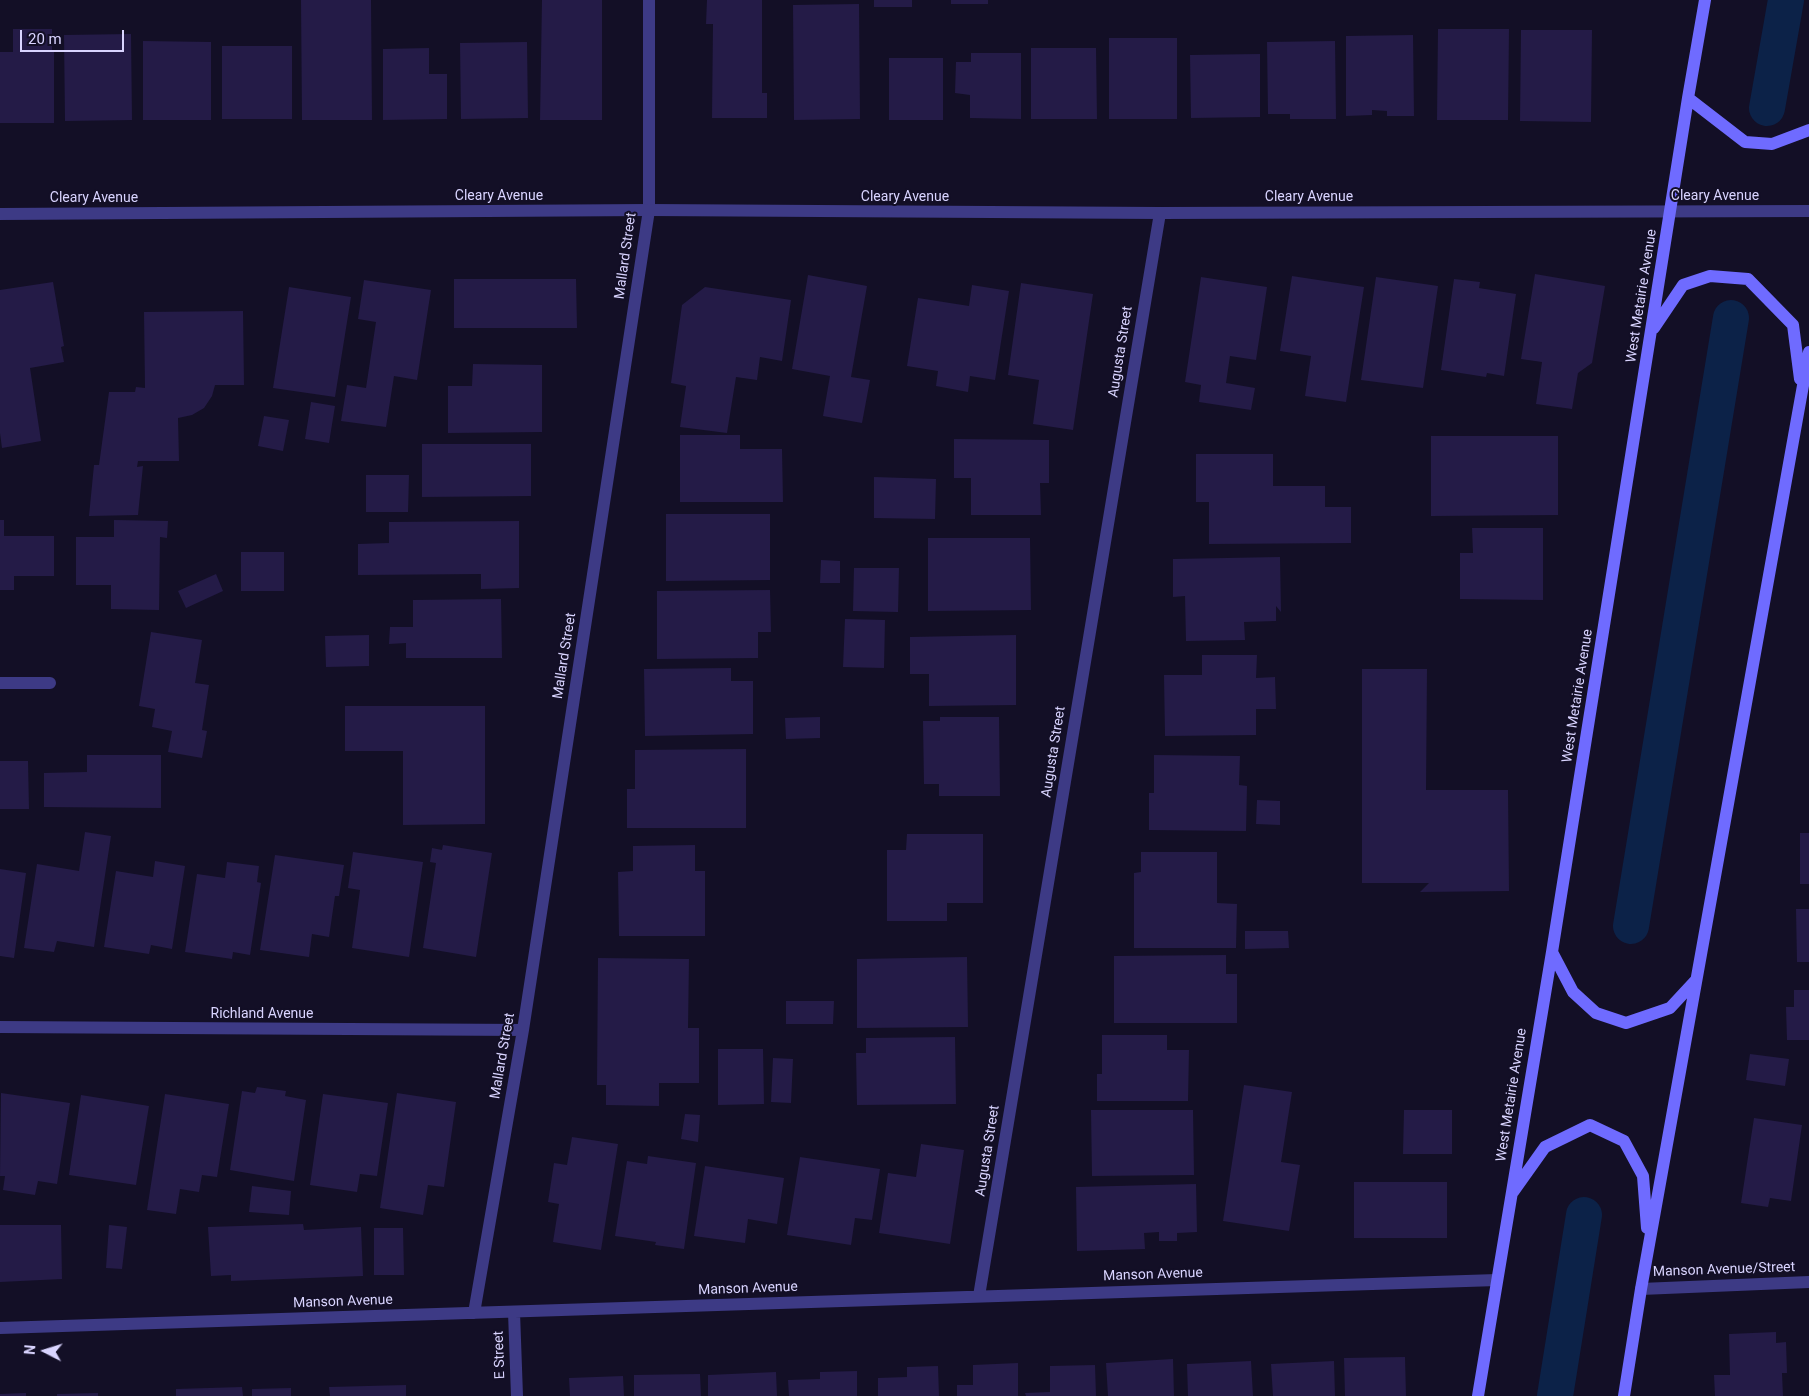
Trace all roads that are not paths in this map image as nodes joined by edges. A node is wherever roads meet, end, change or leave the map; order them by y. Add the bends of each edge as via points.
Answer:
1 (649, 0) edge
2 (1706, 0) edge
3 (1688, 98) junction
4 (1809, 130) edge
5 (649, 210) junction
6 (1670, 211) junction
7 (1809, 211) edge
8 (1160, 213) junction
9 (0, 214) edge
10 (1651, 332) junction
11 (1809, 352) edge
12 (1802, 392) junction
13 (0, 683) edge
14 (50, 683) dead end
15 (1552, 952) junction
16 (1696, 980) junction
17 (0, 1027) edge
18 (523, 1030) junction
19 (1511, 1195) junction
20 (1648, 1251) junction
21 (1497, 1280) junction
22 (1809, 1282) edge
23 (1641, 1289) junction
24 (979, 1296) junction
25 (514, 1312) junction
26 (474, 1313) junction
27 (0, 1328) edge
28 (517, 1396) edge
29 (1478, 1396) edge
30 (1624, 1396) edge

1 - 5 street, Mallard Street
2 - 3 main road, West Metairie Avenue
3 - 4 main road via 1746,142 1772,144
3 - 6 main road, West Metairie Avenue
5 - 8 street, Cleary Avenue
5 - 9 street, Cleary Avenue
5 - 18 street, Mallard Street
6 - 7 street, Cleary Avenue
6 - 8 street, Cleary Avenue
6 - 10 main road, West Metairie Avenue
8 - 24 street, Augusta Street
10 - 12 main road via 1683,285 1710,276 1748,279 1793,326
10 - 15 main road, West Metairie Avenue
11 - 12 main road
12 - 16 main road
13 - 14 street
15 - 16 main road via 1572,992 1596,1013 1626,1023 1670,1008
15 - 19 main road, West Metairie Avenue
16 - 20 main road
17 - 18 street, Richland Avenue
18 - 26 street, Mallard Street
19 - 20 main road via 1545,1147 1590,1125 1624,1141 1644,1176
19 - 21 main road, West Metairie Avenue
20 - 23 main road
21 - 24 street, Manson Avenue
21 - 29 main road, West Metairie Avenue
22 - 23 street, Manson Avenue/Street
23 - 30 main road
24 - 25 street, Manson Avenue
25 - 26 street, Manson Avenue
25 - 28 street, E Street
26 - 27 street, Manson Avenue

